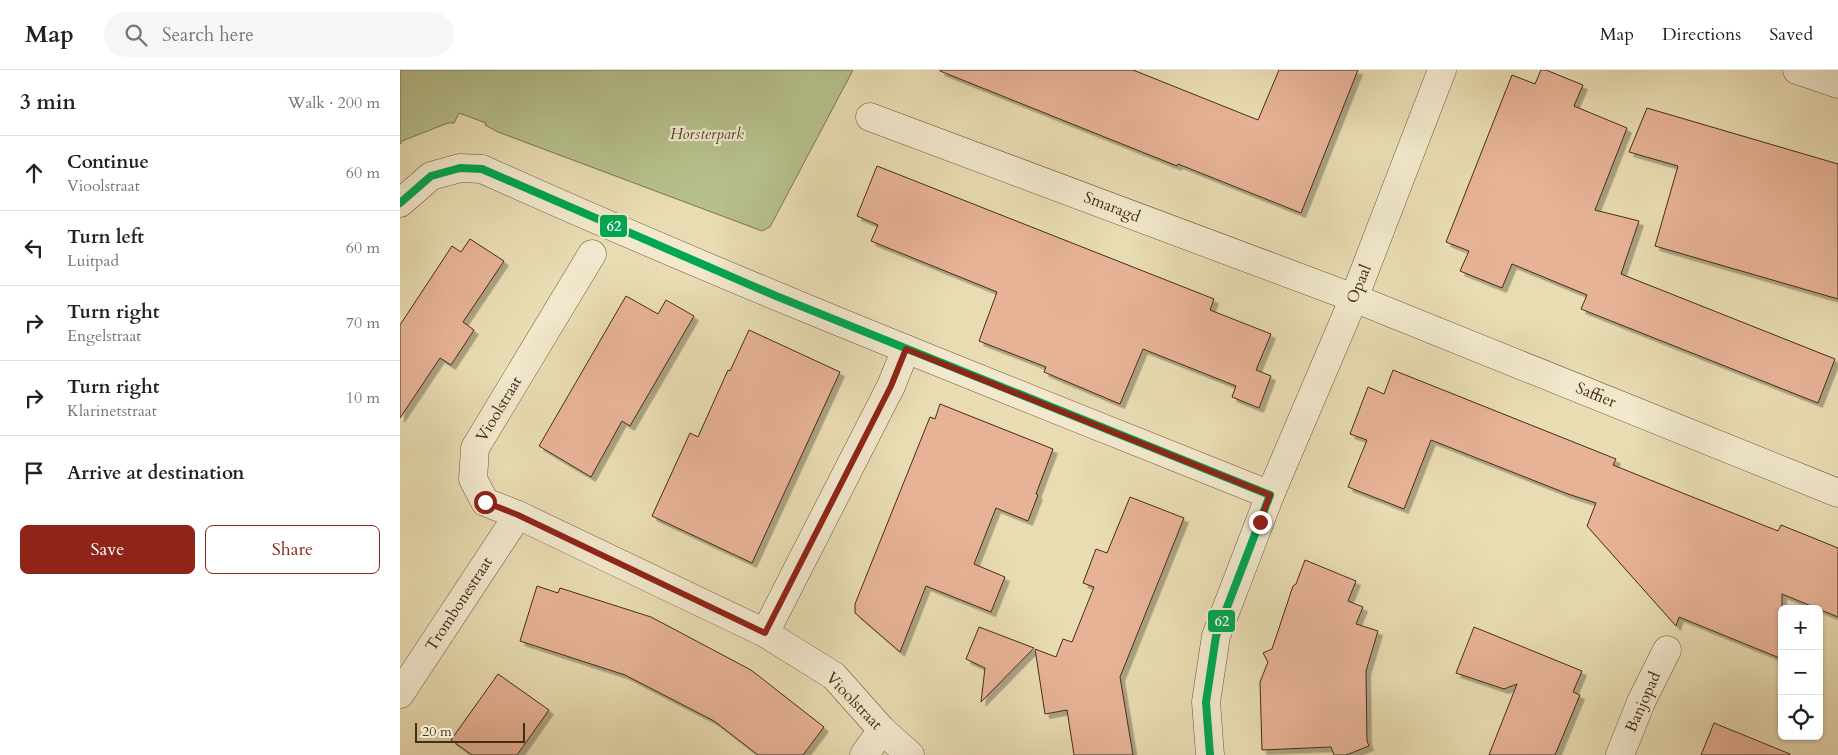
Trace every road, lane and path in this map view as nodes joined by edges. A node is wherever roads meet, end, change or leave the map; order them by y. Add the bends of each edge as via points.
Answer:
1 (1442, 70) edge
2 (1797, 70) edge
3 (1838, 84) edge
4 (870, 117) dead end
5 (400, 203) edge
6 (604, 224) junction
7 (1354, 298) junction
8 (906, 349) junction
9 (1838, 493) edge
10 (1270, 495) junction
11 (518, 515) junction
12 (765, 633) junction
13 (1667, 650) dead end
14 (400, 694) edge
15 (882, 730) junction
16 (864, 755) edge
17 (910, 755) edge
18 (1210, 755) edge
19 (1620, 755) edge

1 - 7 street, Opaal
2 - 3 street
4 - 7 street, Smaragd
5 - 6 street via 431,176 460,168 482,169
6 - 8 street
6 - 11 street, Vioolstraat via 592,254 475,448 473,479 485,502
7 - 9 street, Saffier
7 - 10 street, Opaal
8 - 10 street
8 - 12 street via 891,386
10 - 18 street, Opaal via 1216,636 1206,702
11 - 12 street, Vioolstraat
11 - 14 street, Trombonestraat
12 - 15 street, Vioolstraat via 834,676
13 - 19 street, Banjopad
15 - 16 street
15 - 17 street, Vioolstraat

